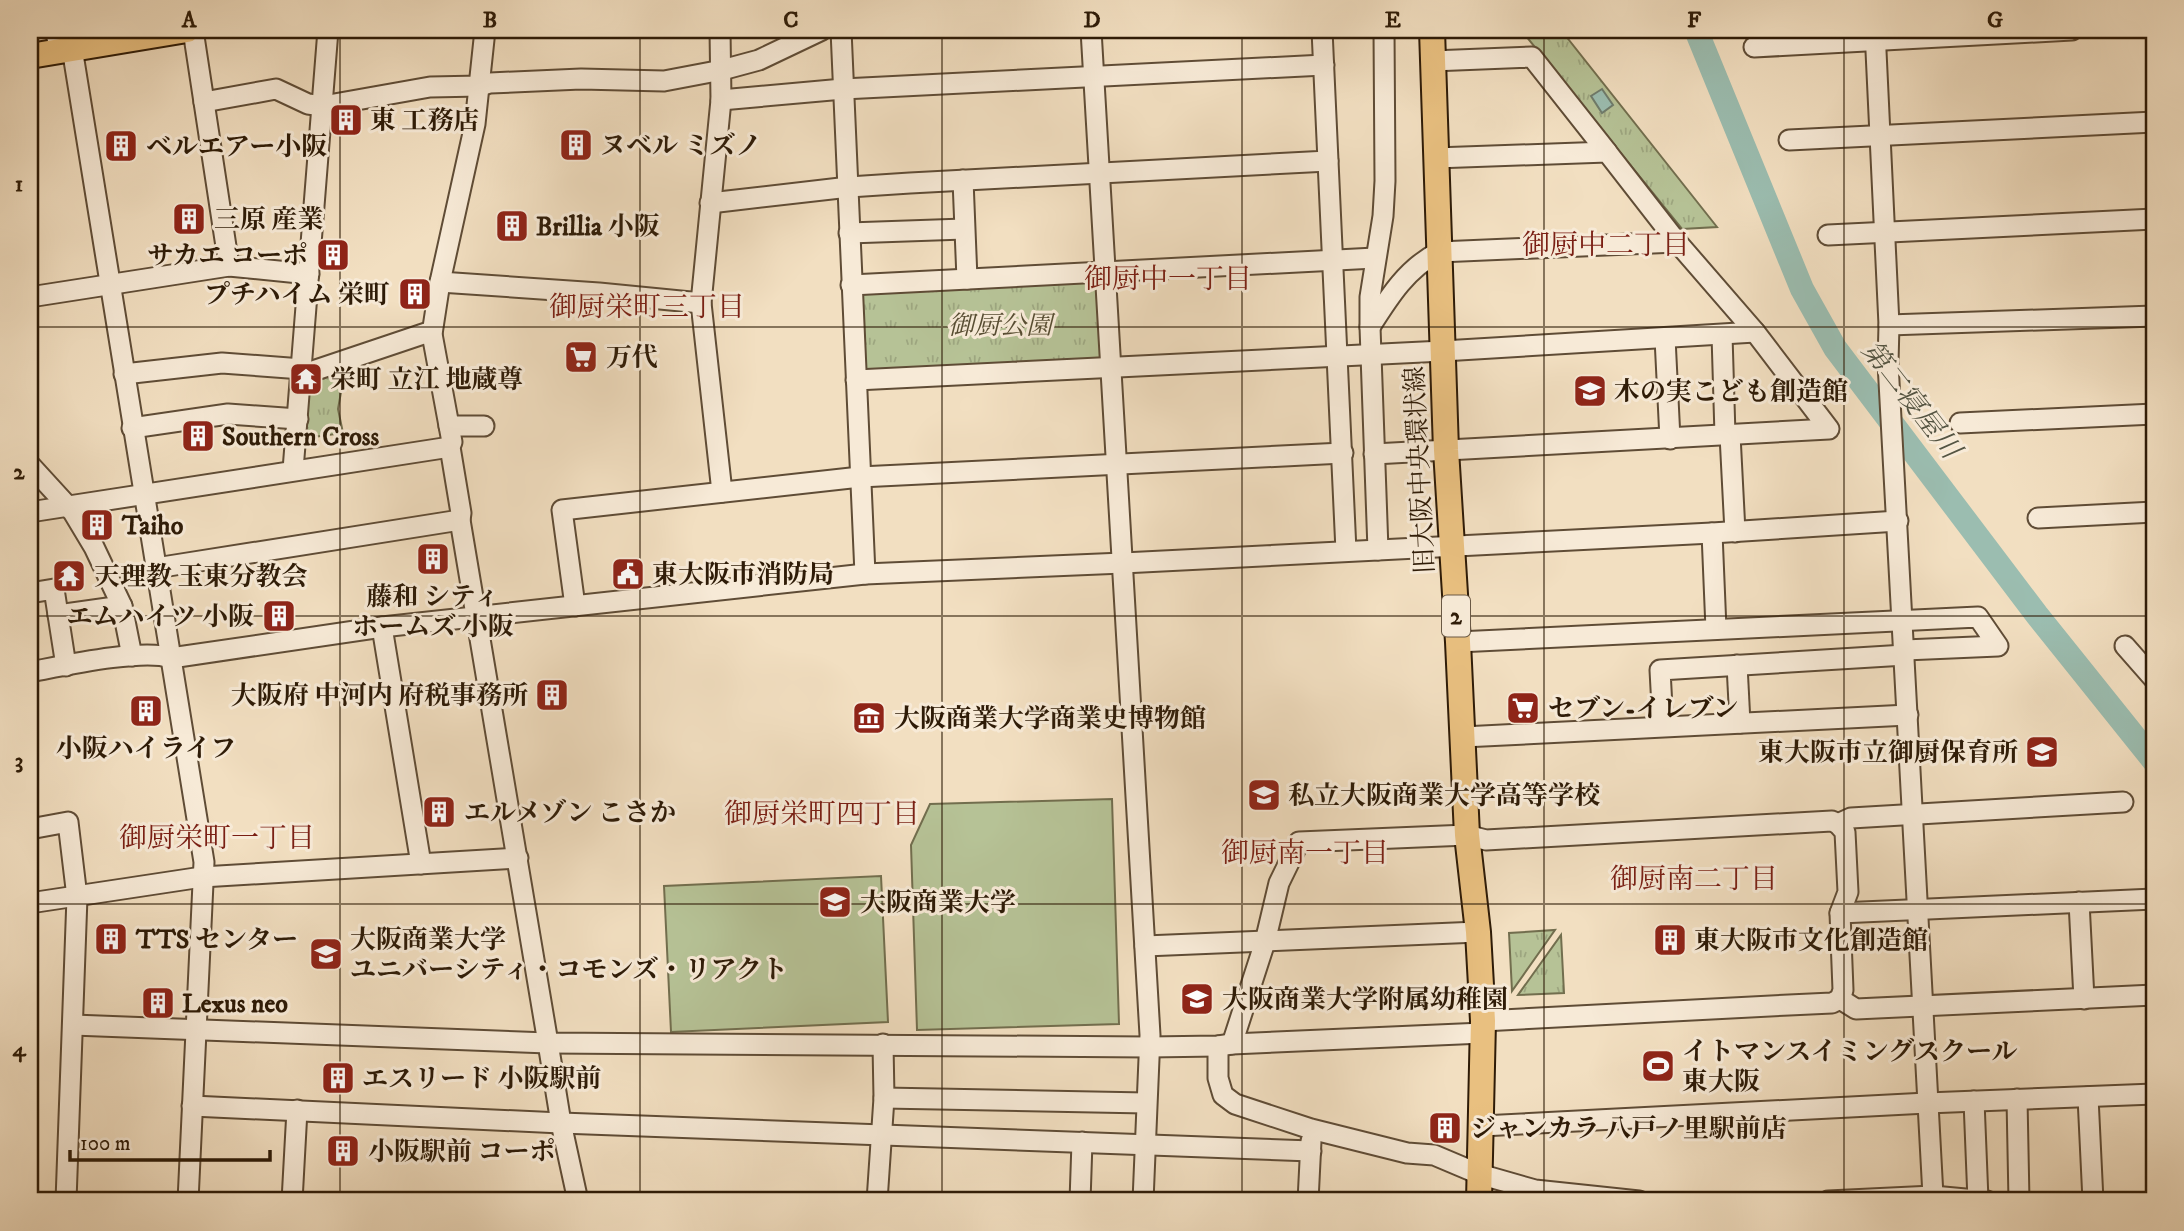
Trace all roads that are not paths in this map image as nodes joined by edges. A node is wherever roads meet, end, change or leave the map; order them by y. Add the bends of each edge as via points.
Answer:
1 (187, 30) edge
2 (193, 30) edge
3 (328, 30) edge
4 (485, 30) edge
5 (720, 30) edge
6 (822, 30) edge
7 (841, 30) edge
8 (1091, 30) edge
9 (1322, 30) edge
10 (1384, 30) edge
11 (1432, 30) edge
12 (2072, 30) edge
13 (148, 33) edge
14 (1875, 35) edge
15 (62, 43) edge
16 (1754, 47) dead end
17 (30, 56) edge
18 (1432, 61) junction
19 (1324, 65) junction
20 (722, 70) junction
21 (1094, 78) junction
22 (480, 86) junction
23 (843, 89) junction
24 (721, 100) junction
25 (204, 102) junction
26 (323, 106) junction
27 (2154, 122) edge
28 (1880, 136) junction
29 (1789, 140) dead end
30 (1607, 152) junction
31 (1434, 158) junction
32 (1328, 161) junction
33 (1100, 174) junction
34 (962, 180) junction
35 (849, 187) junction
36 (710, 203) junction
37 (2154, 219) edge
38 (964, 229) junction
39 (1885, 232) junction
40 (849, 233) junction
41 (1828, 235) dead end
42 (1677, 242) junction
43 (1439, 252) junction
44 (1375, 258) junction
45 (1332, 260) junction
46 (229, 266) junction
47 (1105, 273) junction
48 (309, 274) junction
49 (967, 279) junction
50 (440, 282) junction
51 (110, 285) junction
52 (851, 285) junction
53 (30, 297) edge
54 (701, 303) junction
55 (2154, 316) edge
56 (1889, 325) junction
57 (1370, 327) junction
58 (1755, 332) junction
59 (432, 334) junction
60 (1722, 335) junction
61 (1665, 338) junction
62 (1443, 351) junction
63 (1370, 354) junction
64 (1336, 355) junction
65 (1111, 367) junction
66 (301, 372) junction
67 (124, 374) junction
68 (856, 380) junction
69 (2154, 414) edge
70 (298, 419) junction
71 (1960, 424) dead end
72 (449, 426) junction
73 (484, 426) dead end
74 (132, 428) junction
75 (1728, 435) junction
76 (1670, 439) junction
77 (450, 447) junction
78 (1446, 450) junction
79 (1343, 453) junction
80 (1374, 454) junction
81 (30, 465) edge
82 (1118, 465) junction
83 (293, 470) junction
84 (860, 477) junction
85 (722, 492) junction
86 (144, 495) junction
87 (66, 506) junction
88 (2154, 512) edge
89 (30, 513) edge
90 (2038, 518) dead end
91 (460, 520) junction
92 (1898, 521) junction
93 (1735, 532) junction
94 (1712, 533) junction
95 (1451, 545) junction
96 (1378, 550) junction
97 (1346, 551) junction
98 (1123, 563) junction
99 (156, 568) junction
100 (866, 573) junction
101 (30, 593) edge
102 (122, 606) junction
103 (575, 606) junction
104 (58, 615) junction
105 (477, 617) junction
106 (1903, 619) junction
107 (382, 627) junction
108 (1716, 629) junction
109 (1458, 642) junction
110 (2125, 646) dead end
111 (1905, 652) junction
112 (132, 656) junction
113 (171, 658) junction
114 (1737, 665) junction
115 (66, 666) junction
116 (30, 672) edge
117 (2154, 679) edge
118 (1908, 715) junction
119 (1740, 723) junction
120 (1663, 726) junction
121 (1463, 737) junction
122 (2123, 802) dead end
123 (1914, 815) junction
124 (1838, 824) junction
125 (30, 829) edge
126 (1467, 835) junction
127 (518, 858) junction
128 (421, 864) junction
129 (202, 877) junction
130 (77, 897) junction
131 (2154, 899) edge
132 (2079, 902) junction
133 (30, 903) edge
134 (1918, 911) junction
135 (1840, 914) junction
136 (1478, 932) junction
137 (1265, 942) junction
138 (1145, 946) junction
139 (2154, 995) edge
140 (1840, 999) junction
141 (2084, 999) junction
142 (1923, 1006) junction
143 (72, 1025) junction
144 (1483, 1027) junction
145 (196, 1031) junction
146 (548, 1043) junction
147 (883, 1044) junction
148 (1225, 1045) junction
149 (1149, 1047) junction
150 (2154, 1094) edge
151 (2088, 1097) junction
152 (884, 1098) junction
153 (2017, 1099) junction
154 (1974, 1101) junction
155 (1146, 1103) junction
156 (1927, 1103) junction
157 (192, 1106) junction
158 (297, 1111) junction
159 (561, 1123) junction
160 (1482, 1126) junction
161 (1311, 1129) junction
162 (880, 1134) junction
163 (1082, 1142) junction
164 (1146, 1145) junction
165 (1311, 1151) junction
166 (1479, 1174) junction
167 (1933, 1196) junction
168 (1978, 1200) edge
169 (65, 1201) edge
170 (188, 1201) edge
171 (292, 1201) edge
172 (578, 1201) edge
173 (877, 1201) edge
174 (1080, 1201) edge
175 (1143, 1201) edge
176 (1308, 1201) edge
177 (1479, 1201) edge
178 (1639, 1201) edge
179 (1828, 1201) edge
180 (1987, 1201) edge
181 (2019, 1201) edge
182 (2093, 1201) edge

1 - 13 main road
2 - 25 street
3 - 26 street
4 - 22 street
5 - 20 street
6 - 20 street via 759,60
7 - 23 street
8 - 21 street
9 - 19 street
10 - 44 street via 1385,181
11 - 18 main road, 旧大阪中央環状線 / 2
12 - 14 street
13 - 15 main road
14 - 16 street
14 - 28 street
15 - 17 main road
15 - 51 street
18 - 30 street via 1532,57
18 - 31 main road, 旧大阪中央環状線 / 2
19 - 21 street
19 - 32 street
20 - 22 street via 664,81 581,79
20 - 24 street
21 - 23 street
21 - 33 street
22 - 26 street via 430,87
22 - 50 street
23 - 24 street
23 - 35 street
24 - 36 street
25 - 26 street via 276,89
25 - 46 street
26 - 48 street
27 - 28 street
28 - 29 street
28 - 39 street
30 - 31 street
30 - 42 street
31 - 43 main road, 旧大阪中央環状線 / 2
32 - 33 street
32 - 45 street
33 - 34 street
33 - 47 street
34 - 35 street
34 - 38 street
35 - 36 street
35 - 40 street
36 - 54 street
37 - 39 street
38 - 40 street
38 - 49 street
39 - 41 street
39 - 56 street
40 - 52 street
42 - 43 street
42 - 58 street
43 - 57 street via 1389,295
43 - 62 main road, 旧大阪中央環状線 / 2
44 - 45 street
44 - 57 street
45 - 47 street
45 - 64 street
46 - 48 street
46 - 51 street
47 - 49 street
47 - 65 street
48 - 66 street
49 - 52 street
50 - 54 street
50 - 59 street
51 - 53 street
51 - 67 street
52 - 68 street
54 - 85 street
55 - 56 street
56 - 92 street
57 - 63 street
58 - 60 street
58 - 75 street via 1829,429
59 - 66 street
59 - 72 street
60 - 61 street
60 - 75 street
61 - 62 street
61 - 76 street
62 - 63 street
62 - 78 main road, 旧大阪中央環状線 / 2
63 - 64 street
63 - 80 street
64 - 65 street
64 - 79 street
65 - 68 street
65 - 82 street
66 - 67 street via 222,363
66 - 70 street
67 - 74 street
68 - 84 street
69 - 71 street
70 - 74 street via 228,414
70 - 83 street
72 - 73 street
72 - 77 street
74 - 86 street
75 - 76 street
75 - 93 street
76 - 78 street
77 - 83 street
77 - 91 street
78 - 80 street
78 - 95 main road, 旧大阪中央環状線 / 2
79 - 82 street
79 - 97 street
80 - 96 street
81 - 87 street
82 - 84 street
82 - 98 street
83 - 86 street
84 - 85 street
84 - 100 street
85 - 103 street via 562,510
86 - 87 street
86 - 99 street
87 - 89 street
87 - 102 street via 94,547
88 - 90 street
91 - 99 street
91 - 105 street
92 - 93 street
92 - 106 street
93 - 94 street
94 - 95 street
94 - 108 street
95 - 96 street
95 - 109 main road, 旧大阪中央環状線 / 2
96 - 97 street
97 - 98 street
98 - 100 street
98 - 138 street
99 - 113 street
100 - 103 street
101 - 104 street via 54,589
102 - 104 street
102 - 112 street
103 - 105 street
104 - 115 street
105 - 107 street
105 - 127 street
106 - 108 street
106 - 111 street
106 - 111 street via 1978,617 1998,646
107 - 113 street
107 - 128 street
108 - 109 street
109 - 121 main road, 旧大阪中央環状線 / 2
110 - 117 street
111 - 114 street
111 - 118 street
112 - 113 street
112 - 115 street
113 - 129 street via 204,862
114 - 119 street
114 - 120 street via 1660,670
115 - 116 street
118 - 119 street
118 - 123 street
119 - 120 street
120 - 121 street
121 - 126 main road, 旧大阪中央環状線 / 2
122 - 123 street
123 - 124 street via 1851,818
123 - 134 street
124 - 126 street via 1486,840
124 - 135 street via 1845,832 1848,892
125 - 130 street via 68,822
126 - 136 main road, 旧大阪中央環状線 / 2
126 - 137 street via 1299,842 1279,883
127 - 128 street
127 - 146 street
128 - 129 street
129 - 130 street
129 - 145 street
130 - 133 street
130 - 143 street
131 - 132 street
132 - 134 street
132 - 141 street
134 - 135 street
134 - 142 street
135 - 140 street
136 - 137 street
136 - 144 main road, 旧大阪中央環状線 / 2
137 - 138 street
137 - 148 street
138 - 149 street
139 - 141 street
140 - 142 street via 1856,1009
140 - 144 street
141 - 142 street
142 - 156 street
143 - 145 street
143 - 169 street
144 - 148 street
144 - 160 main road, 旧大阪中央環状線 / 2
145 - 146 street
145 - 157 street
146 - 147 street
146 - 159 street
147 - 149 street
147 - 152 street
148 - 149 street
148 - 161 street via 1218,1078 1223,1095 1235,1104
149 - 155 street
150 - 151 street
151 - 153 street
151 - 182 street
152 - 155 street
152 - 162 street
153 - 154 street
153 - 181 street
154 - 156 street
154 - 168 street
155 - 164 street
156 - 160 street
156 - 167 street
157 - 158 street
157 - 170 street
158 - 159 street
158 - 171 street
159 - 162 street
159 - 172 street
160 - 166 main road, 旧大阪中央環状線 / 2
161 - 165 street
161 - 166 street via 1434,1155
162 - 163 street
162 - 173 street
163 - 164 street
163 - 174 street
164 - 165 street
164 - 175 street
165 - 176 street
166 - 177 main road, 旧大阪中央環状線 / 2
166 - 178 street via 1535,1191
167 - 168 street
167 - 179 street
168 - 180 street

